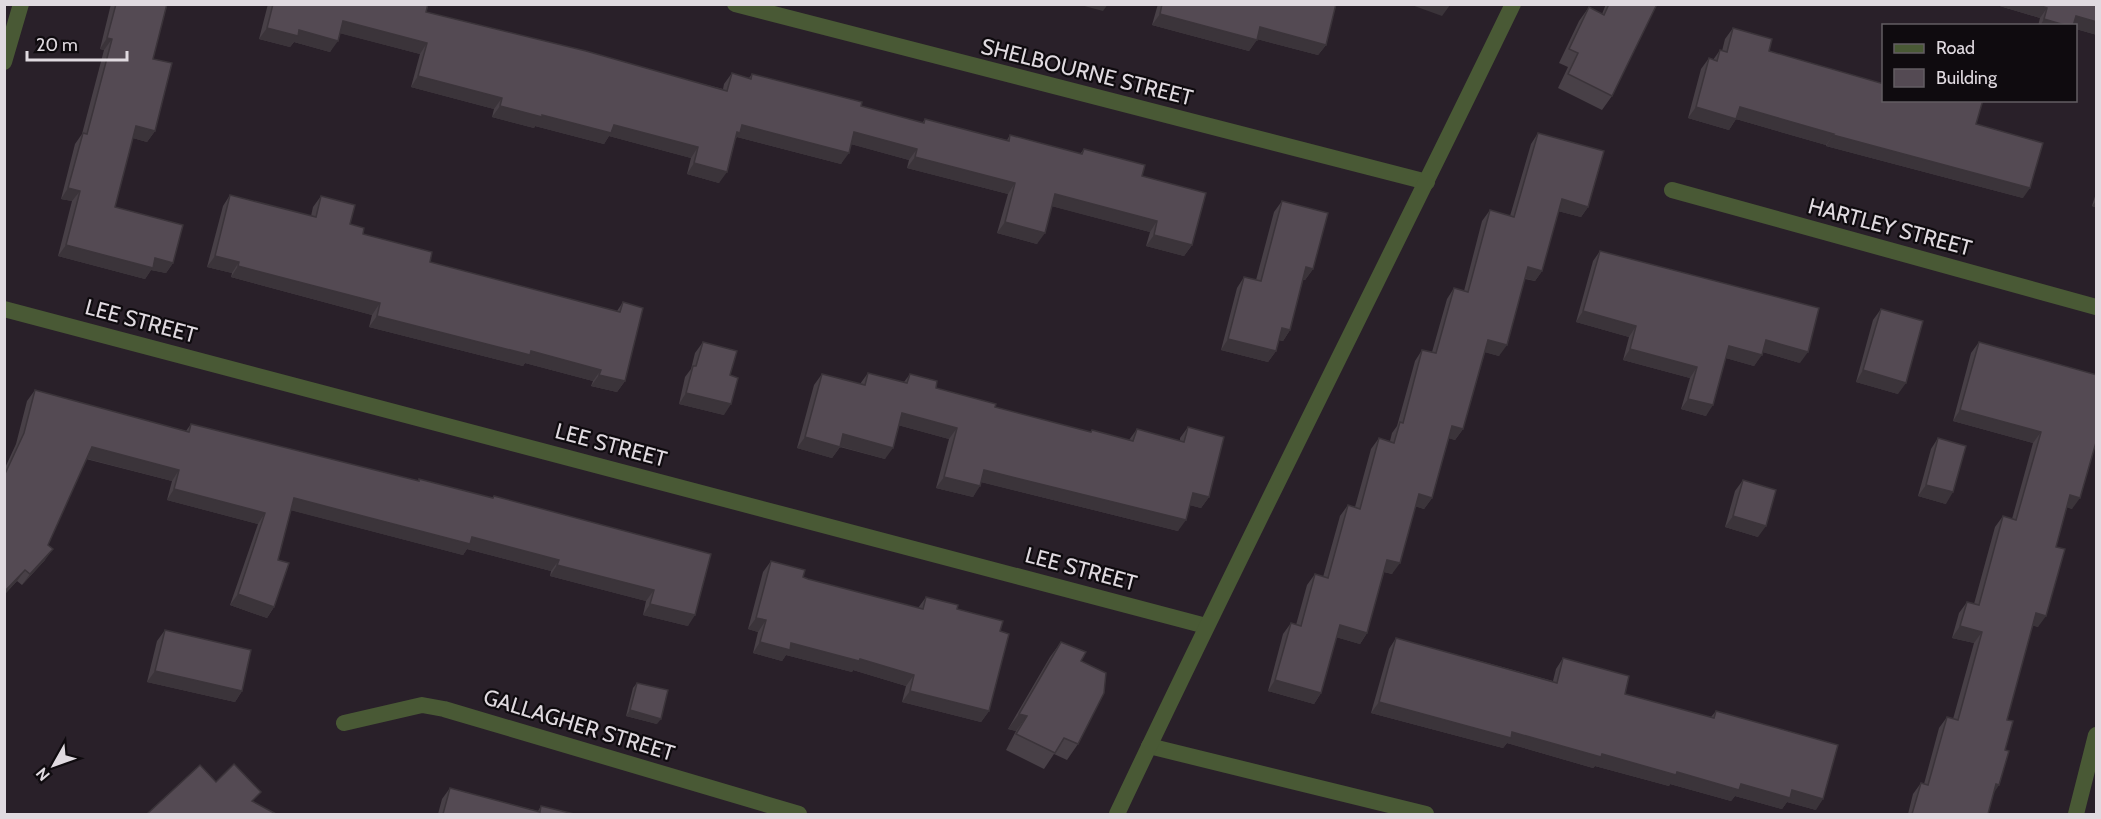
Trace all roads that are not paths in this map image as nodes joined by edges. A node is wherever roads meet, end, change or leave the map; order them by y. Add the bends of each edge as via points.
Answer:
1 (21, 4) edge
2 (735, 4) edge
3 (1513, 4) edge
4 (4, 62) edge
5 (1427, 182) junction
6 (1672, 190) dead end
7 (2097, 307) edge
8 (4, 309) edge
9 (1206, 626) junction
10 (344, 723) dead end
11 (2097, 735) edge
12 (1149, 746) junction
13 (799, 814) edge
14 (1117, 814) edge
15 (1426, 814) edge
16 (2076, 814) edge

1 - 4 street
2 - 5 street, SHELBOURNE STREET
3 - 5 street
5 - 9 street
6 - 7 street, HARTLEY STREET
8 - 9 street, LEE STREET
9 - 12 street
10 - 13 street, GALLAGHER STREET via 422,705 444,709
11 - 16 street
12 - 14 street
12 - 15 street

